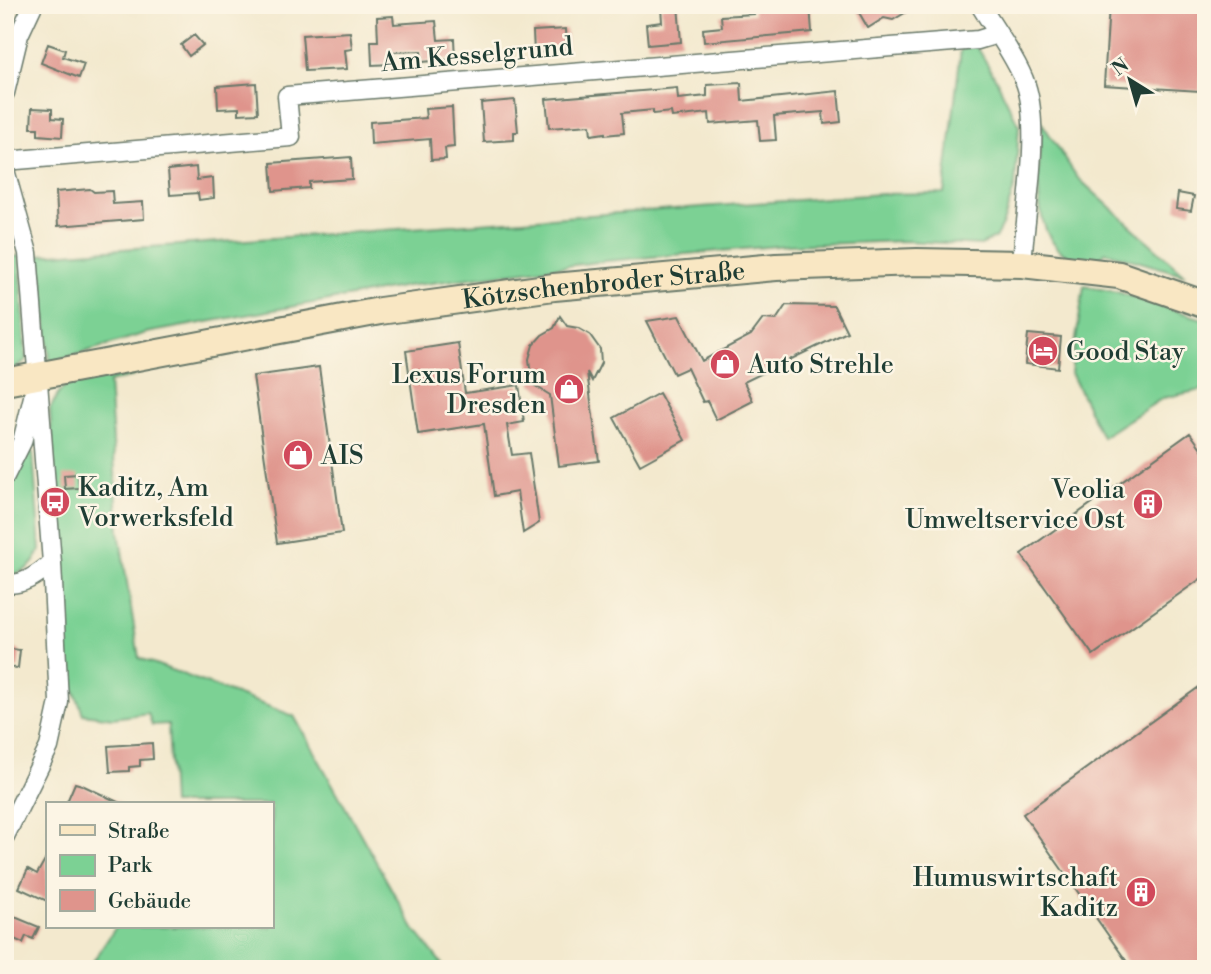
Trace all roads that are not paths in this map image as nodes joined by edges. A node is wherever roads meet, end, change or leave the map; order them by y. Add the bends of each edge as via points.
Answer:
1 (33, 5) edge
2 (980, 5) edge
3 (998, 34) junction
4 (5, 93) edge
5 (5, 161) edge
6 (5, 170) edge
7 (1022, 264) junction
8 (1206, 305) edge
9 (38, 376) junction
10 (5, 382) edge
11 (5, 476) edge
12 (52, 563) junction
13 (5, 583) edge
14 (5, 836) edge

1 - 4 street via 19,35
2 - 3 street
3 - 5 street, Am Kesselgrund via 978,40 287,96 291,137
3 - 7 street via 1031,103
6 - 9 street via 28,253
7 - 8 street, Kötzschenbroder Straße via 1118,275
7 - 9 street, Kötzschenbroder Straße via 776,267 554,287 339,318
9 - 10 street, Kötzschenbroder Straße
9 - 11 street via 22,442
9 - 12 street
12 - 13 street via 30,579
12 - 14 street via 58,702 48,747

